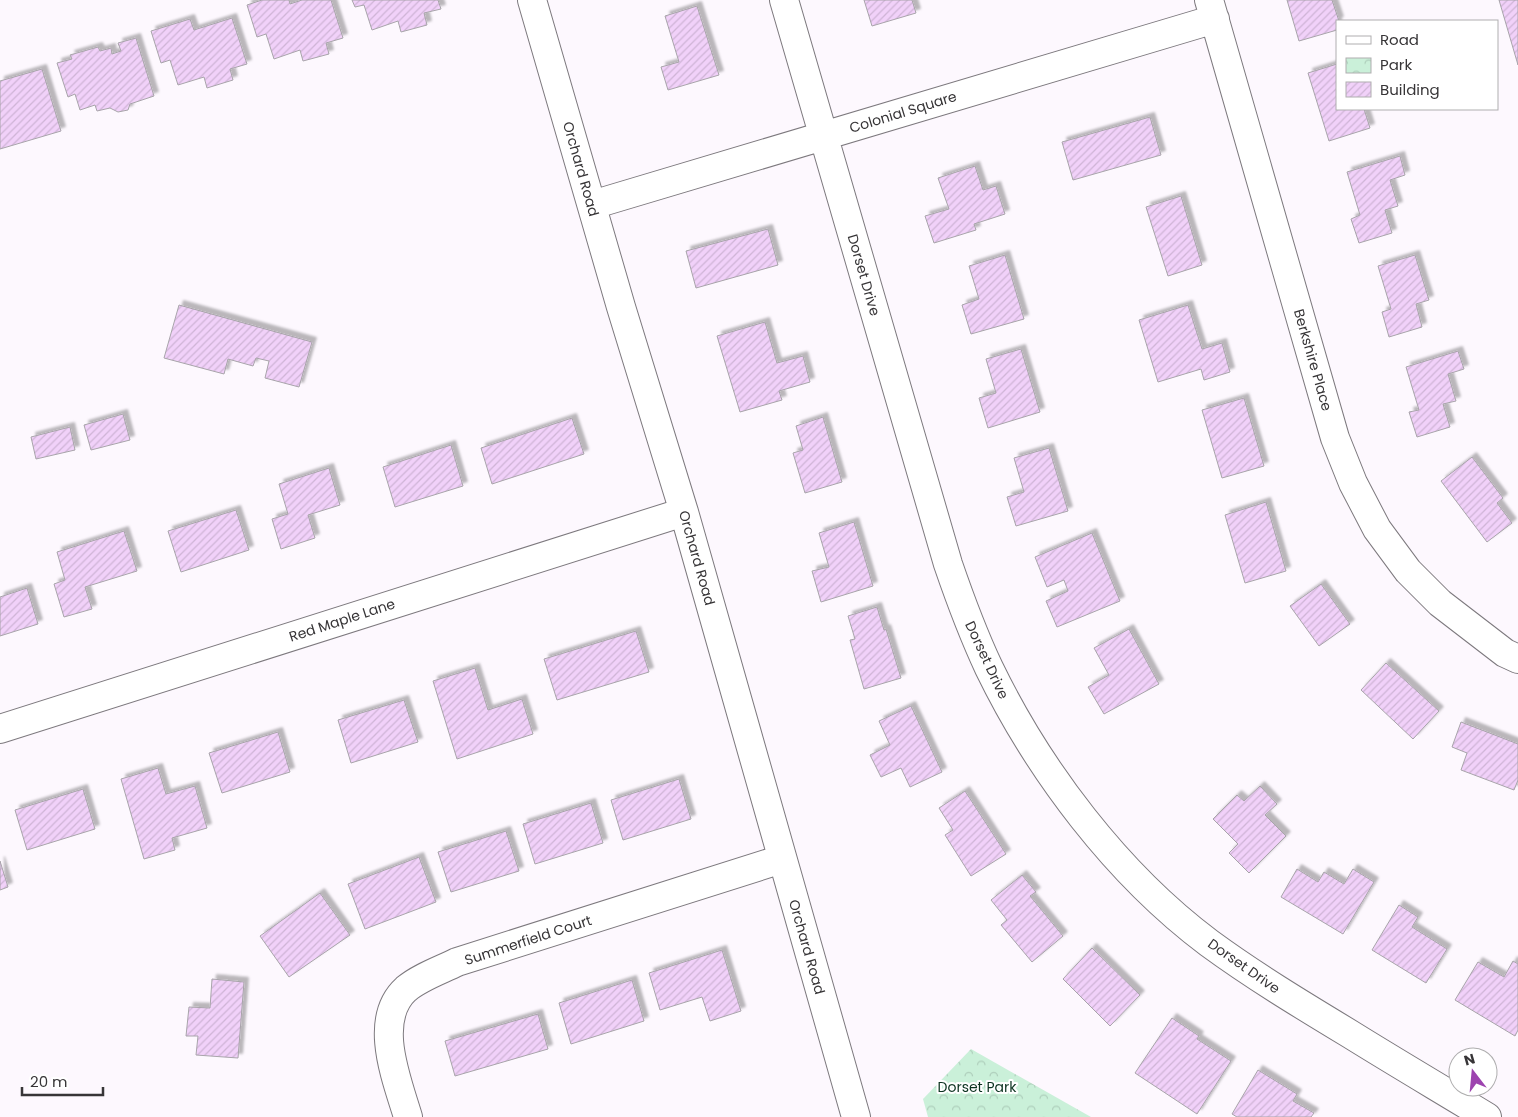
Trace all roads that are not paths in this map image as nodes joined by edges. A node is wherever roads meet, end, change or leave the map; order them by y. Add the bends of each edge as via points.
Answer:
1 (532, 0) edge
2 (784, 0) edge
3 (1212, 10) edge
4 (823, 136) junction
5 (592, 205) junction
6 (684, 512) junction
7 (1518, 659) edge
8 (0, 728) edge
9 (782, 859) junction
10 (408, 1117) edge
11 (856, 1117) edge
12 (1486, 1117) edge

1 - 5 street, Orchard Road
2 - 4 street, Dorset Drive
3 - 4 street, Colonial Square
3 - 7 street, Berkshire Place via 1336,438 1353,483 1377,529 1408,570 1440,603 1505,653
4 - 5 street, Colonial Square
4 - 12 street, Dorset Drive via 948,564 996,682 1040,758 1102,840 1171,911 1208,942 1273,987
5 - 6 street, Orchard Road
6 - 8 street, Red Maple Lane
6 - 9 street, Orchard Road
9 - 10 street, Summerfield Court via 457,962 407,989 396,1001 388,1035 391,1060
9 - 11 street, Orchard Road

